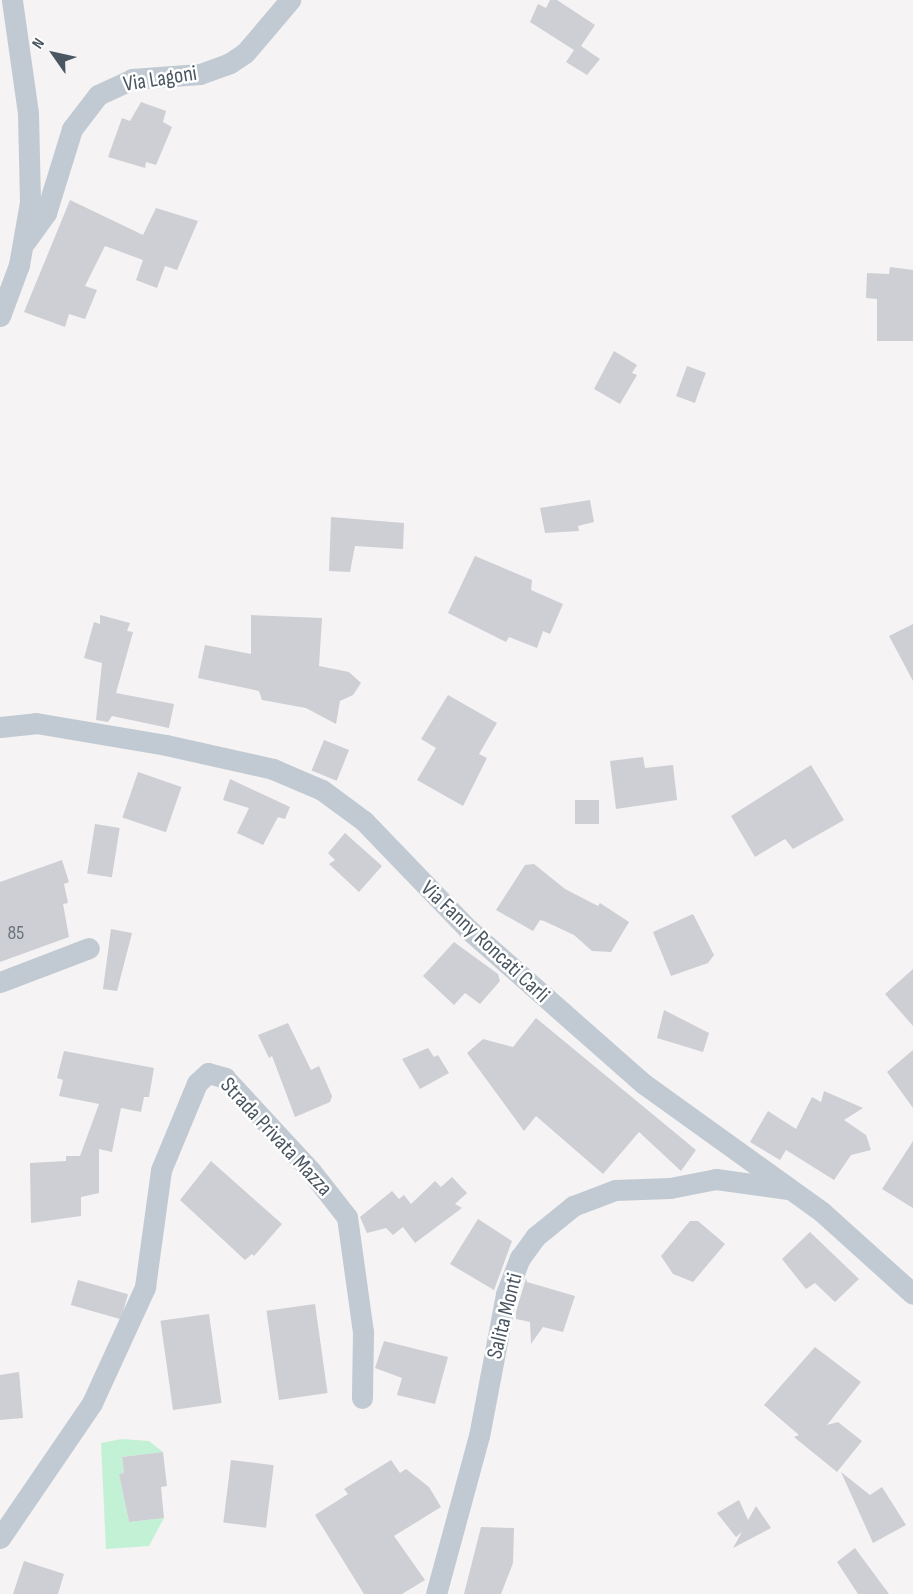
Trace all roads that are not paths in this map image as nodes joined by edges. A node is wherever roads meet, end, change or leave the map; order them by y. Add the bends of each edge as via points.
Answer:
1 (12, 0) edge
2 (290, 0) edge
3 (25, 242) junction
4 (0, 316) edge
5 (0, 727) edge
6 (89, 948) dead end
7 (0, 982) edge
8 (792, 1190) junction
9 (913, 1294) edge
10 (362, 1398) dead end
11 (0, 1538) edge
12 (436, 1594) edge

1 - 3 street via 28,113 30,202
2 - 3 street, Via Lagoni via 245,53 230,63 200,74 132,79 98,95 72,129 46,213
3 - 4 street via 12,290
5 - 8 street, Via Fanny Roncati Carli via 36,723 166,745 273,769 322,790 364,821 468,929 635,1077
6 - 7 street
8 - 9 street, Via Fanny Roncati Carli
8 - 12 street, Salita Monti via 716,1179 670,1188 615,1190 573,1206 535,1237 520,1258 506,1294 479,1436
10 - 11 street, Strada Privata Mazza via 363,1332 347,1217 310,1170 225,1078 208,1073 197,1083 161,1170 145,1287 92,1403

